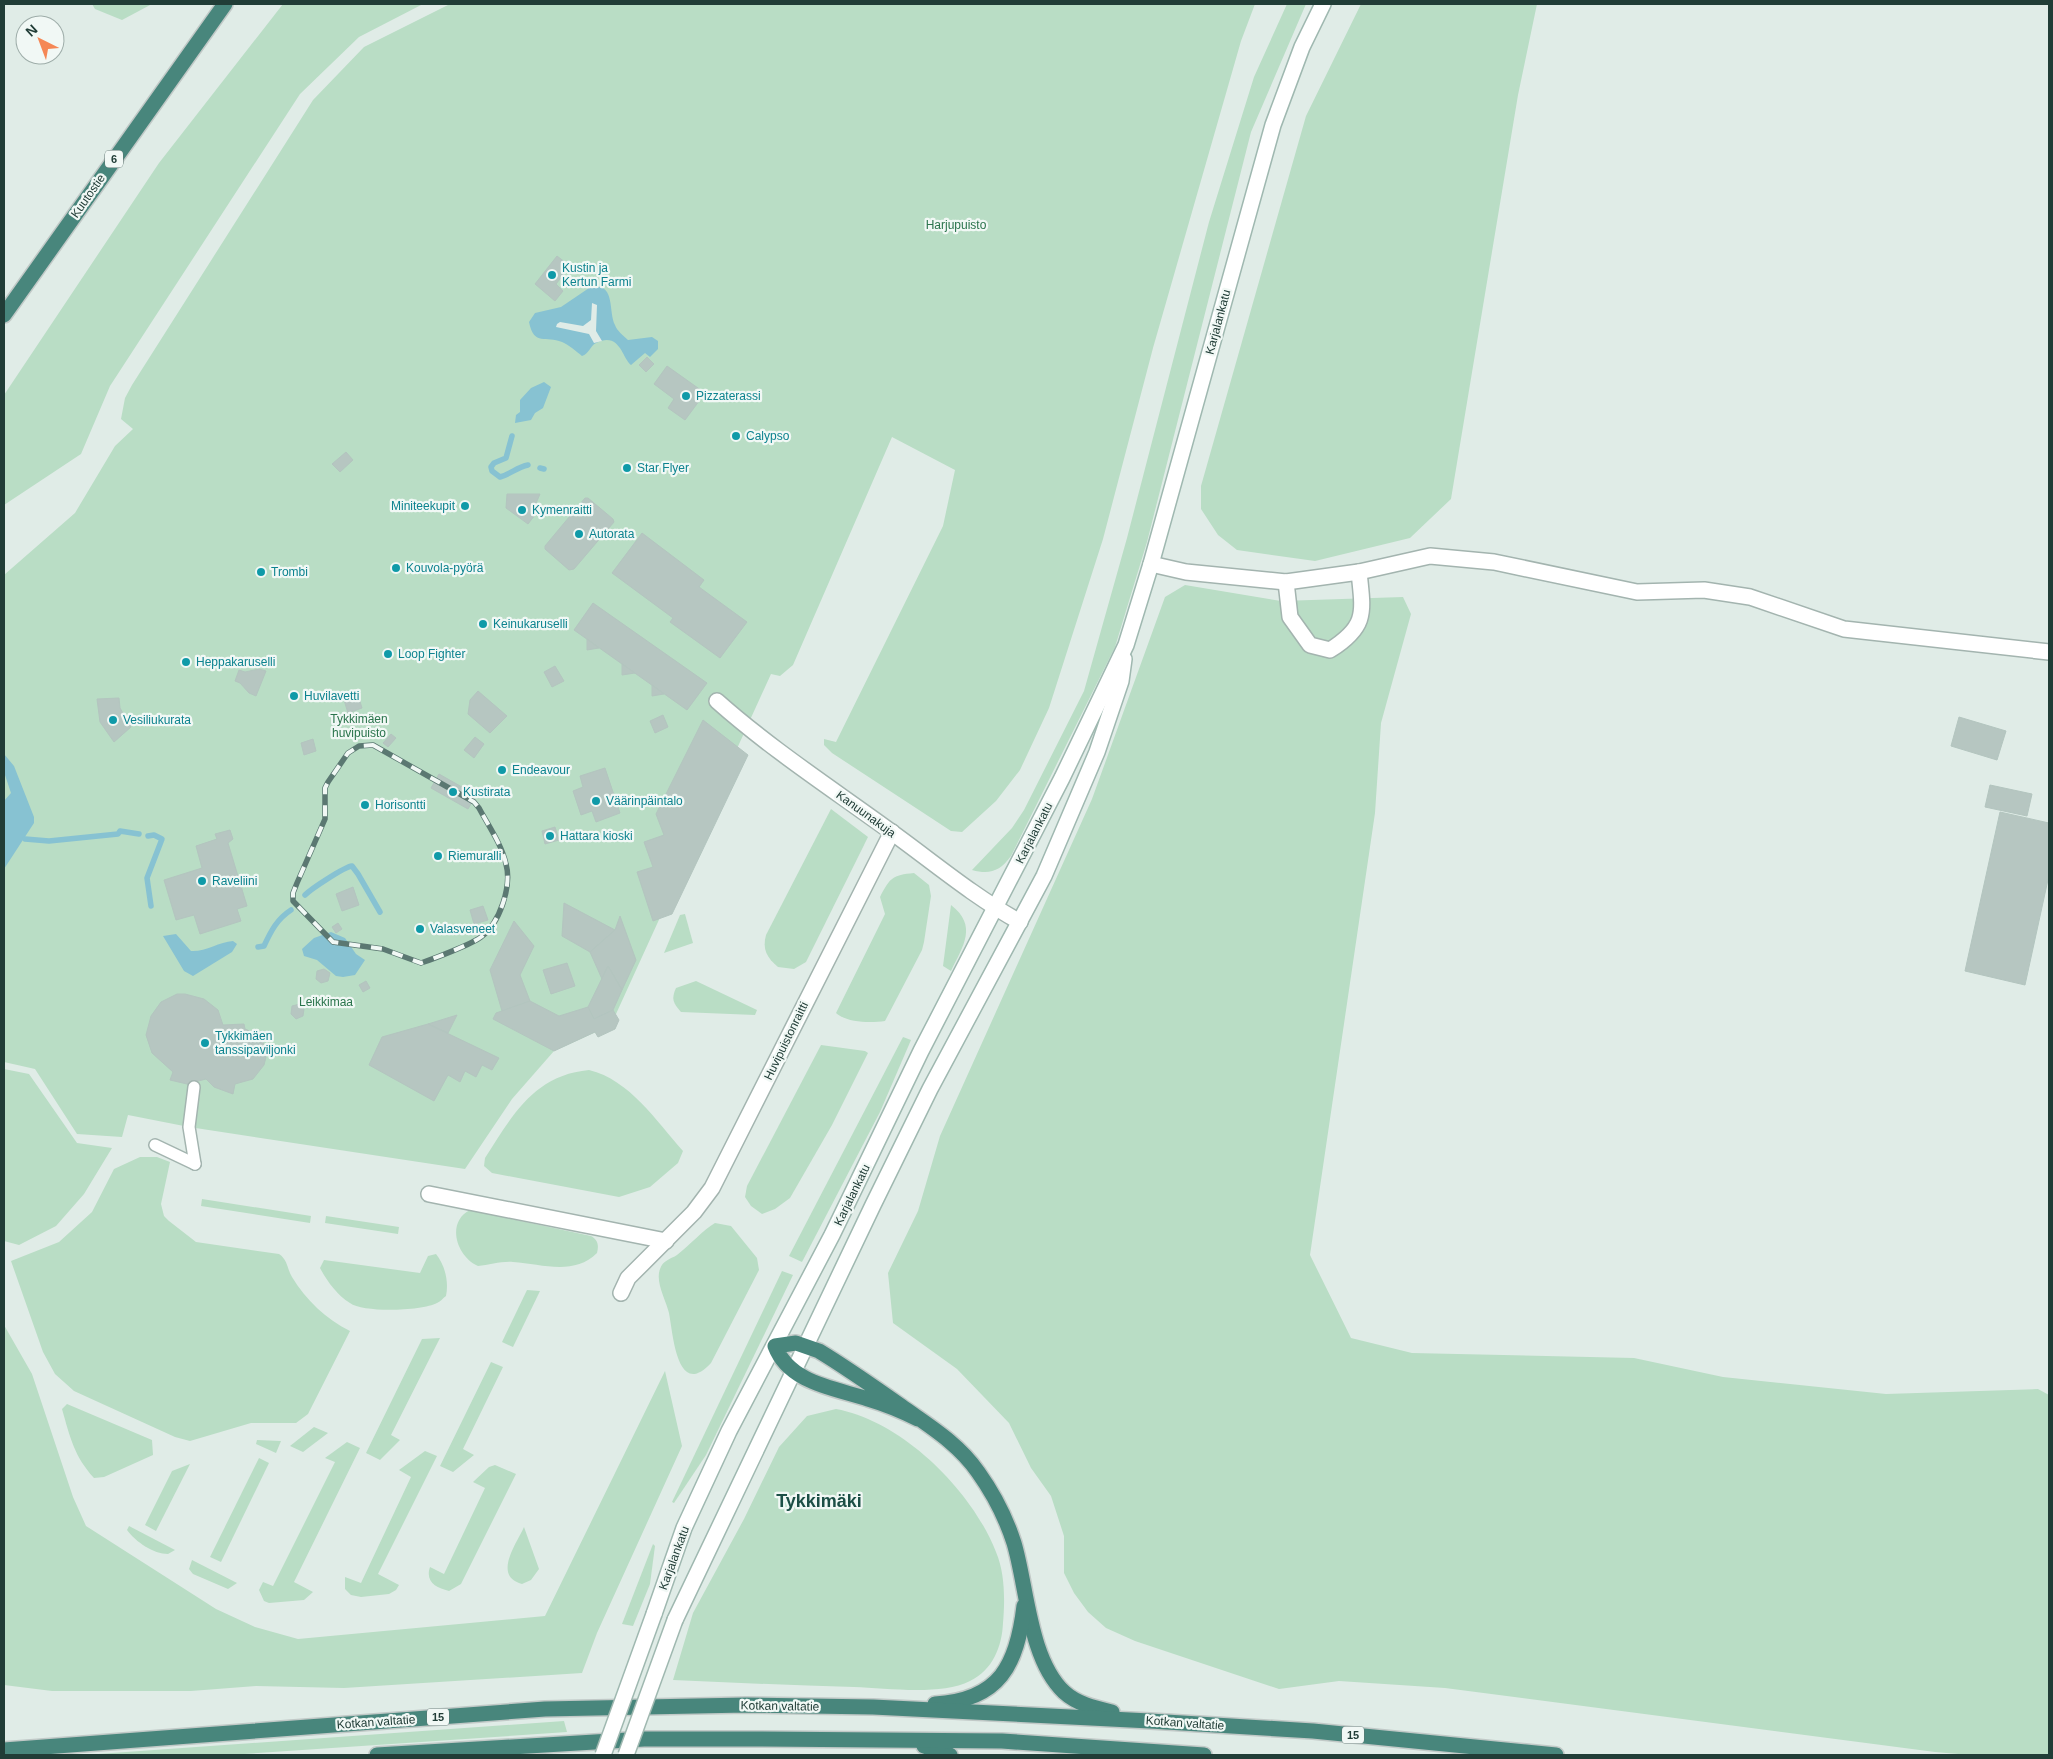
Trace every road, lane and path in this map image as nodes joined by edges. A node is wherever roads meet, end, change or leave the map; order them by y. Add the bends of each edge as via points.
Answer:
1 (225, 4) edge
2 (1323, 4) edge
3 (4, 315) edge
4 (1152, 564) junction
5 (1359, 572) junction
6 (1286, 582) junction
7 (1126, 645) junction
8 (2049, 652) edge
9 (717, 701) dead end
10 (892, 832) junction
11 (995, 909) junction
12 (1020, 922) junction
13 (194, 1087) dead end
14 (155, 1145) dead end
15 (429, 1194) dead end
16 (666, 1241) junction
17 (620, 1293) dead end
18 (806, 1345) junction
19 (775, 1346) junction
20 (794, 1372) junction
21 (918, 1419) junction
22 (1024, 1600) junction
23 (873, 1707) junction
24 (1150, 1721) junction
25 (888, 1740) junction
26 (4, 1750) edge
27 (1174, 1753) junction
28 (377, 1755) edge
29 (603, 1755) edge
30 (626, 1755) edge
31 (950, 1755) edge
32 (1062, 1755) edge
33 (1204, 1755) edge
34 (1556, 1755) edge

1 - 3 highway, Kuutostie / 6
2 - 4 main road, Karjalankatu via 1302,48 1273,125
4 - 6 main road via 1186,572
4 - 7 main road, Karjalankatu
5 - 6 main road
5 - 6 main road via 1363,614 1348,639 1330,650 1310,645 1290,617
5 - 8 main road via 1430,556 1494,562 1637,592 1704,590 1750,596 1844,629
7 - 11 main road, Karjalankatu
7 - 12 main road, Karjalankatu via 1121,681 1097,752 1044,876
9 - 10 main road, Kanuunakuja via 784,757
10 - 11 main road, Kanuunakuja
10 - 16 main road, Huvipuistonraitti via 712,1188
11 - 12 main road, Kanuunakuja
11 - 19 main road, Karjalankatu
12 - 18 main road, Karjalankatu via 930,1089
13 - 14 lane via 189,1127 195,1164
15 - 16 main road
16 - 17 main road, Huvipuistonraitti via 628,1278
18 - 19 highway via 785,1343
18 - 20 main road, Karjalankatu
18 - 21 highway via 849,1370
19 - 20 highway via 784,1363
19 - 29 main road, Karjalankatu, bridge via 729,1431 684,1528
20 - 21 highway via 822,1386 890,1406
20 - 30 main road, Karjalankatu, bridge via 675,1620
21 - 22 highway via 959,1449 991,1492 1013,1541
22 - 23 highway via 1020,1636 1014,1655 1004,1673 987,1689 965,1700
22 - 24 highway via 1047,1669 1064,1692 1094,1708
23 - 24 highway, Kotkan valtatie / 15
23 - 26 highway, Kotkan valtatie / 15 via 746,1705 546,1709
24 - 34 highway, Kotkan valtatie / 15 via 1322,1732
25 - 27 highway via 1002,1741
25 - 28 highway via 644,1739
25 - 31 highway via 934,1748
27 - 32 highway
27 - 33 highway

